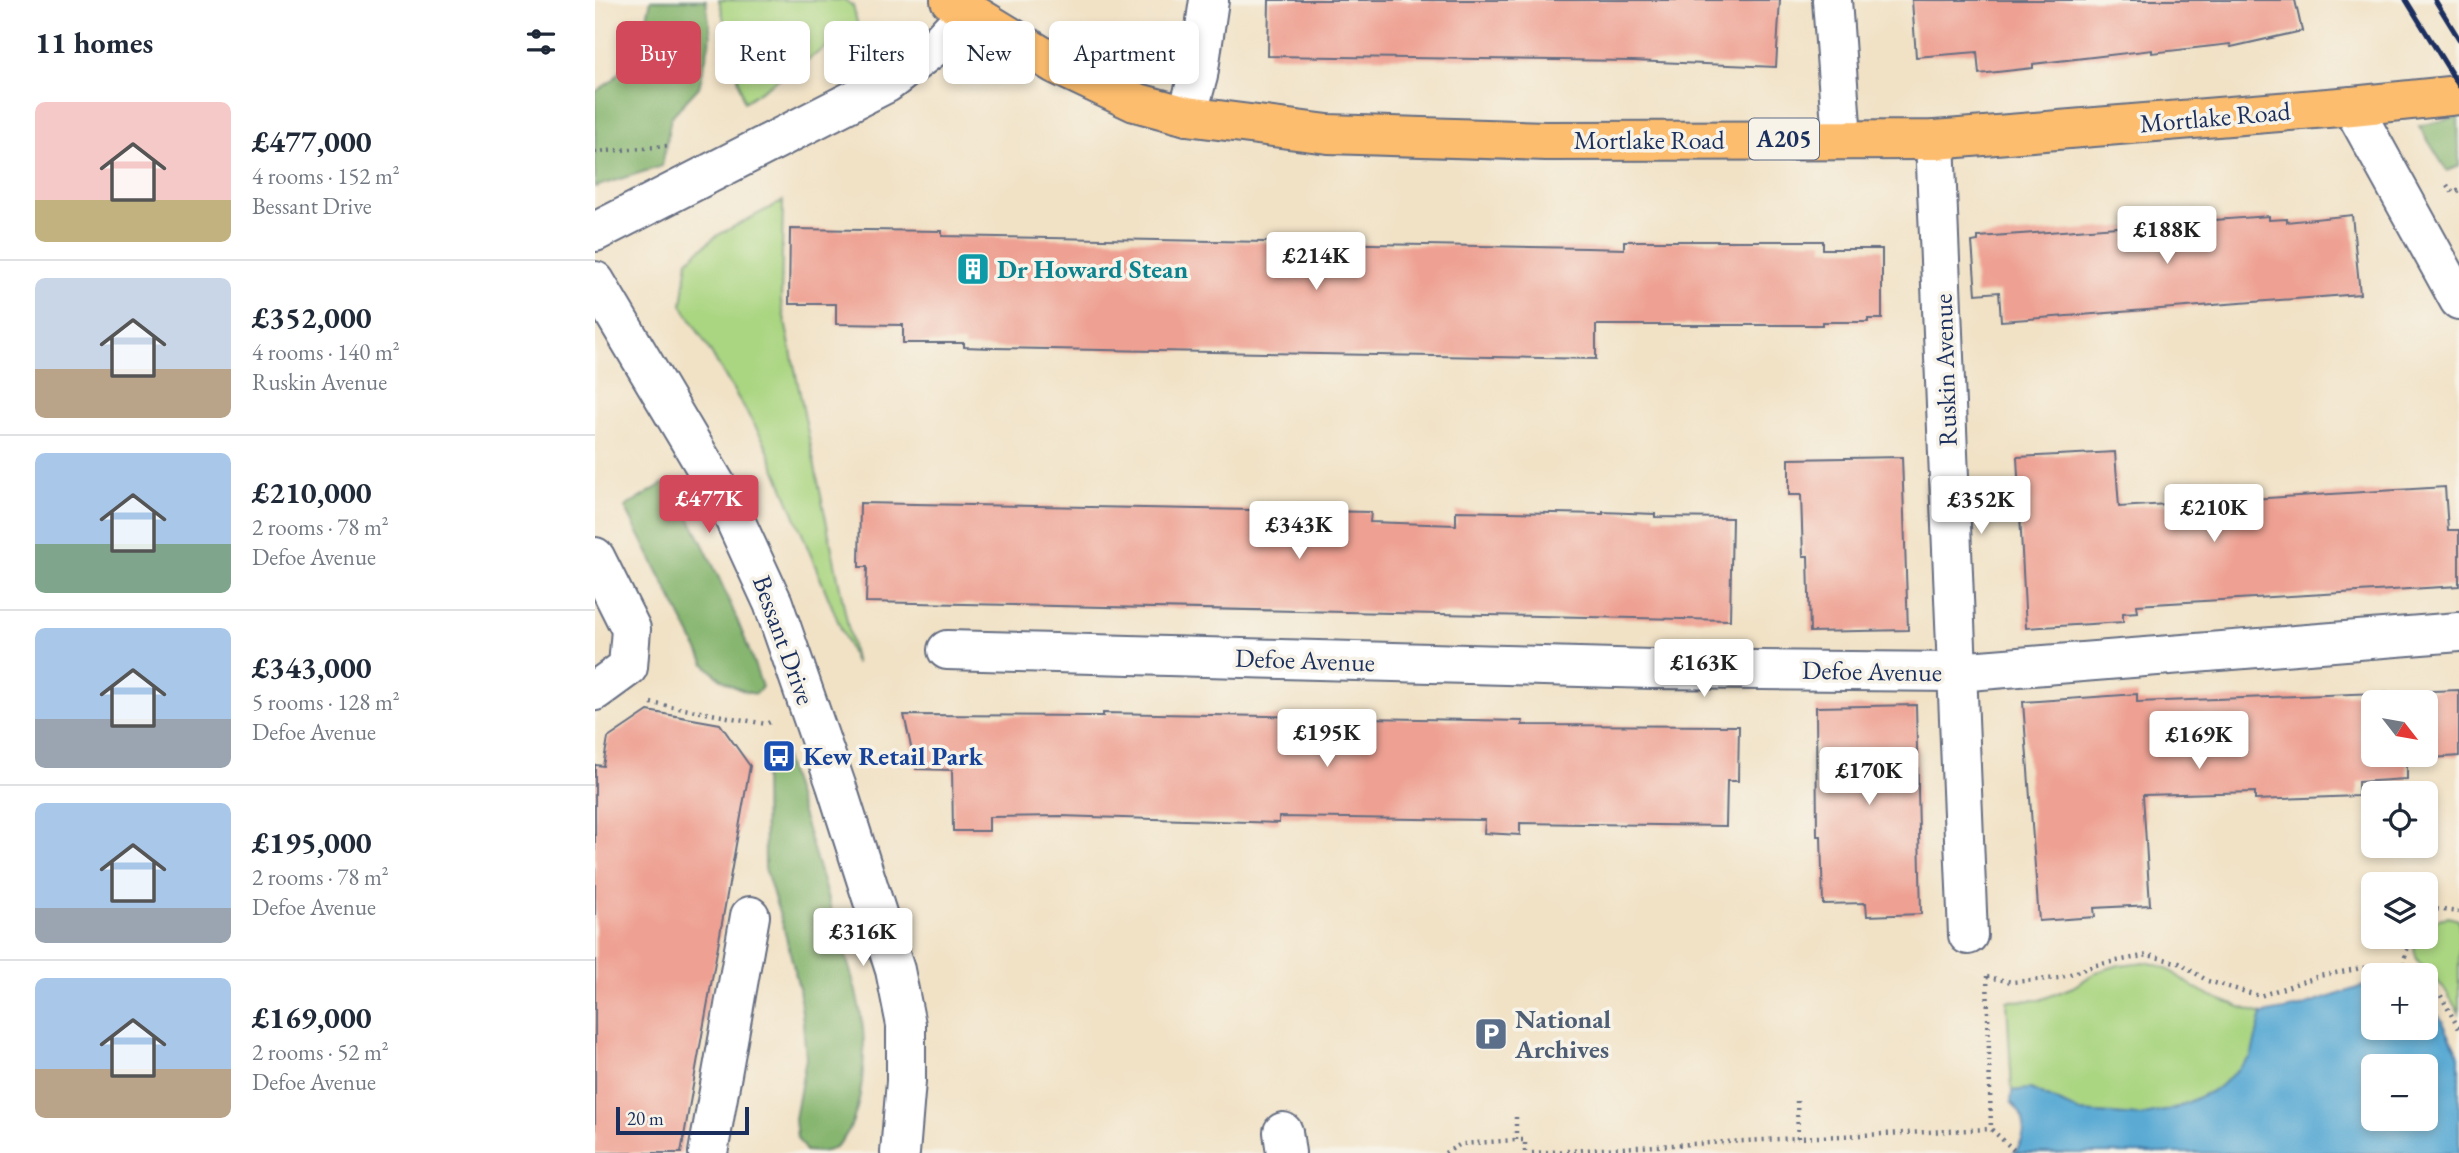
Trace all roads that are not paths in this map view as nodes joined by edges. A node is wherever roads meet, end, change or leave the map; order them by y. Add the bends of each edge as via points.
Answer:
1 (1209, 0) edge
2 (1832, 0) edge
3 (960, 6) edge
4 (2459, 95) edge
5 (2352, 106) junction
6 (1187, 116) junction
7 (1842, 139) junction
8 (1935, 140) junction
9 (595, 232) edge
10 (595, 281) edge
11 (2459, 300) edge
12 (595, 556) edge
13 (2459, 632) edge
14 (947, 650) dead end
15 (1956, 672) junction
16 (595, 691) edge
17 (750, 916) dead end
18 (1968, 935) road end
19 (708, 1153) edge
20 (900, 1153) edge

1 - 6 street
2 - 7 street
3 - 6 highway, Mortlake Road / A205 via 1055,64 1135,102
3 - 9 street via 938,44 887,83
4 - 5 highway, Mortlake Road / A205
5 - 8 highway, Mortlake Road / A205
5 - 11 street
6 - 7 highway, Mortlake Road / A205 via 1342,134 1546,141
7 - 8 highway, Mortlake Road / A205
8 - 15 street, Ruskin Avenue
10 - 20 street, Bessant Drive via 728,505 773,603 898,984 906,1025 907,1081
12 - 16 street via 631,629 628,667
13 - 15 street, Defoe Avenue
14 - 15 street, Defoe Avenue via 1653,669
15 - 18 street, Ruskin Avenue
17 - 19 street

